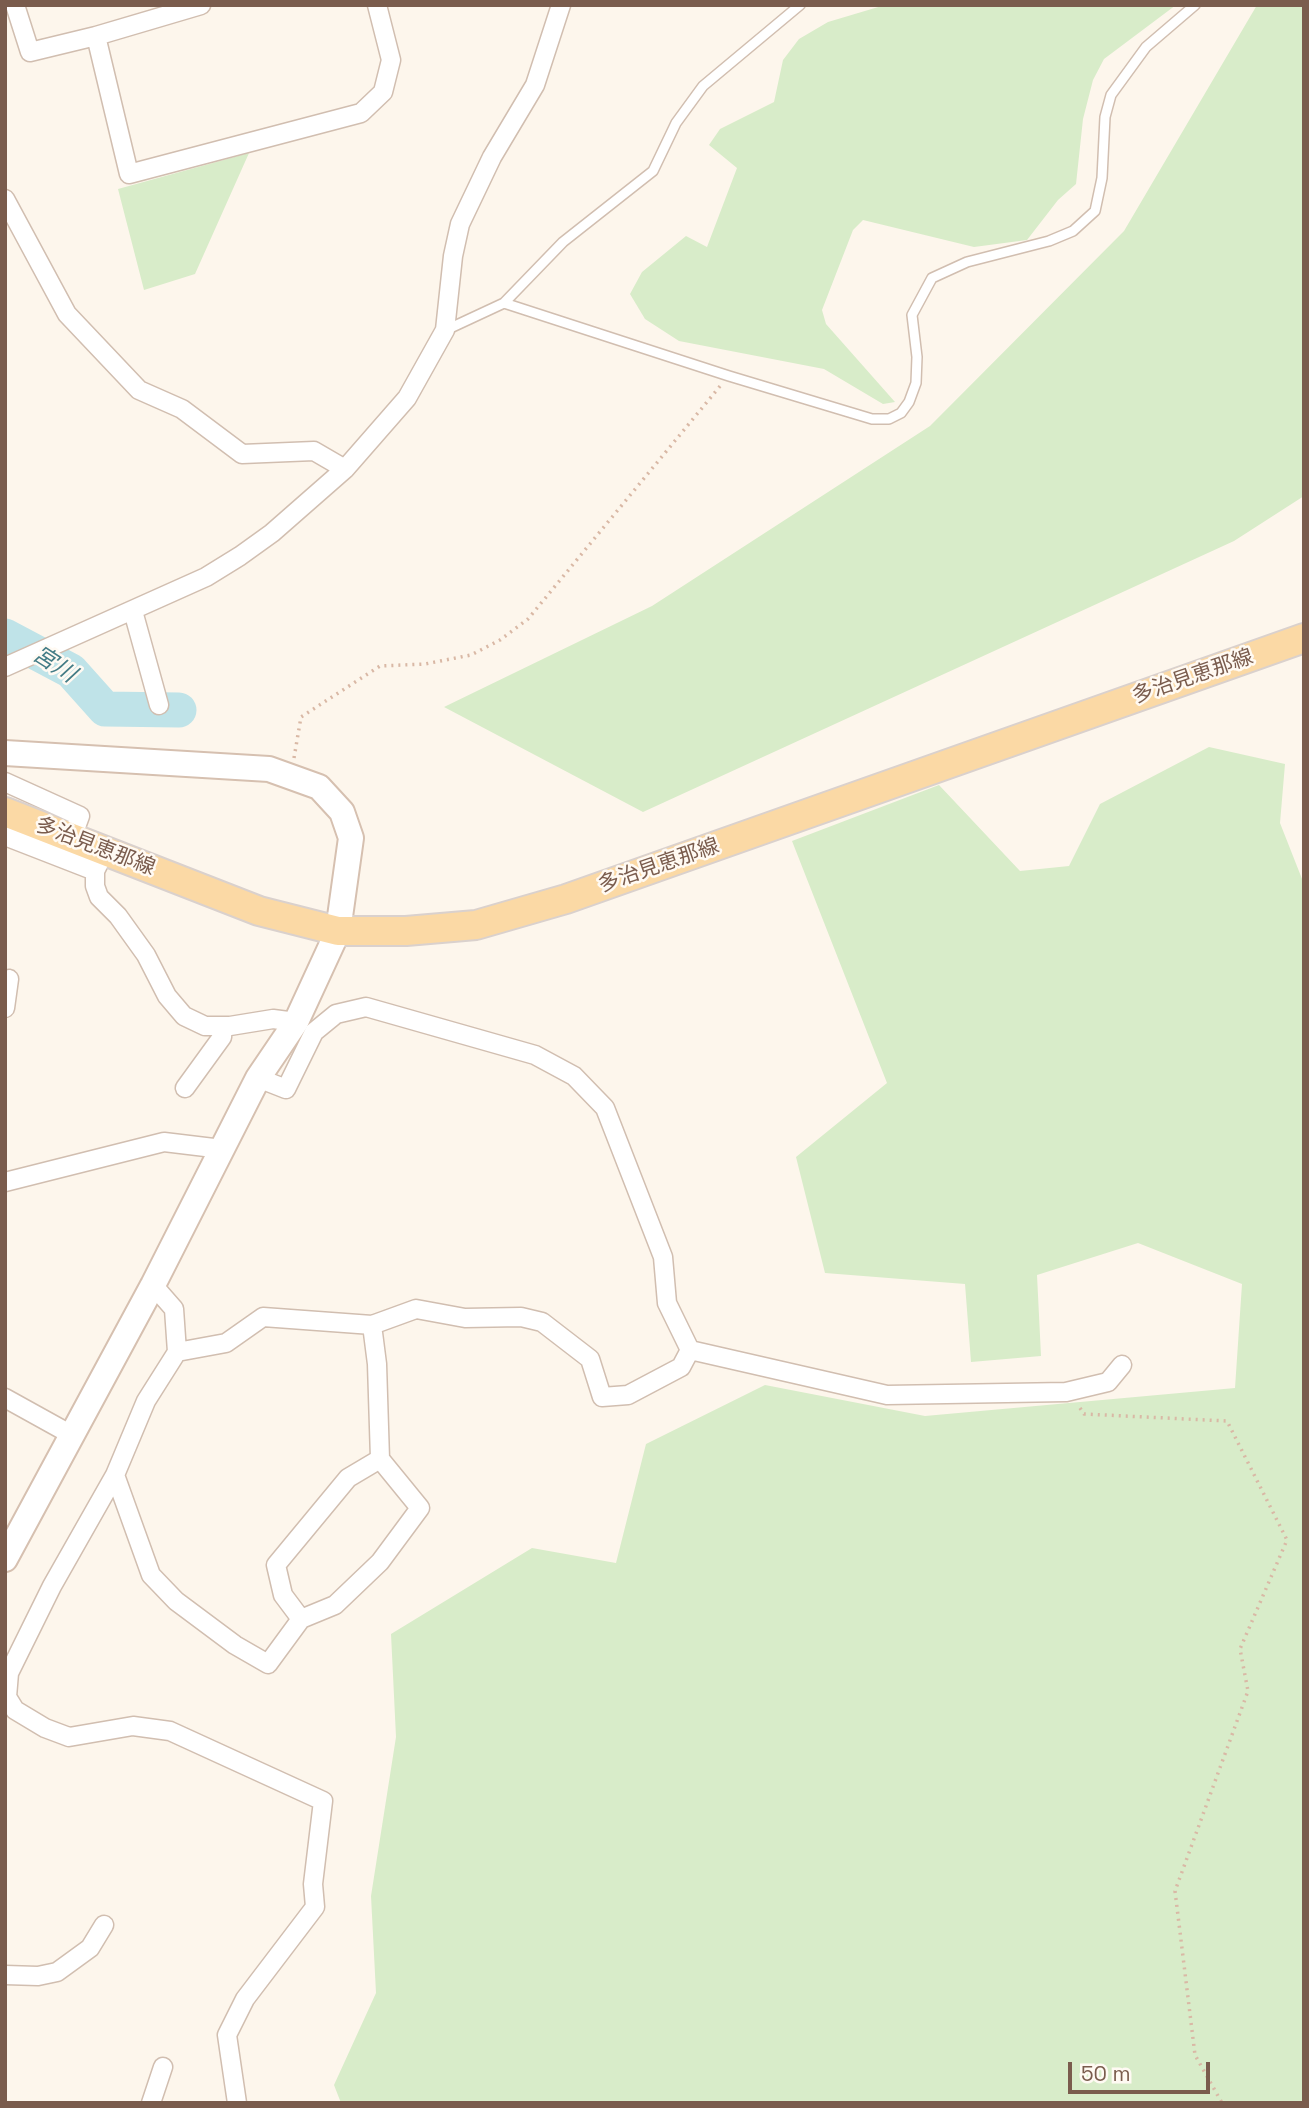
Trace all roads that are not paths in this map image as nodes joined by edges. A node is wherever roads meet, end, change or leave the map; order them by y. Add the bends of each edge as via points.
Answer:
1 (15, 5) edge
2 (201, 5) edge
3 (377, 5) edge
4 (561, 5) edge
5 (800, 5) edge
6 (1195, 5) edge
7 (96, 36) junction
8 (5, 199) edge
9 (504, 303) junction
10 (444, 330) junction
11 (345, 469) junction
12 (133, 611) junction
13 (1304, 638) edge
14 (5, 667) edge
15 (159, 705) dead end
16 (5, 753) edge
17 (5, 782) edge
18 (5, 812) edge
19 (5, 836) edge
20 (72, 838) junction
21 (100, 861) junction
22 (338, 931) junction
23 (9, 979) dead end
24 (5, 1008) edge
25 (296, 1022) junction
26 (223, 1026) junction
27 (258, 1078) junction
28 (185, 1088) dead end
29 (222, 1149) junction
30 (5, 1182) edge
31 (152, 1285) junction
32 (372, 1325) junction
33 (690, 1350) junction
34 (177, 1352) junction
35 (1122, 1365) dead end
36 (5, 1398) edge
37 (70, 1434) junction
38 (380, 1459) junction
39 (115, 1475) junction
40 (5, 1559) edge
41 (301, 1619) junction
42 (104, 1925) dead end
43 (5, 1975) edge
44 (163, 2067) dead end
45 (151, 2103) edge
46 (237, 2103) edge

1 - 7 street via 30,52
2 - 7 street
3 - 7 street via 391,60 383,92 361,113 129,174
4 - 10 street via 535,85 492,157 460,224
5 - 9 lane via 703,86 676,123 653,170 563,242
6 - 9 lane via 1146,47 1111,95 1095,211 1073,231 1049,241 967,262 932,278 912,315 916,383 901,413 889,419 872,419 729,376
8 - 11 street via 67,314 139,390 182,409 242,454 314,451
9 - 10 lane
10 - 11 street via 407,398
11 - 12 street via 240,556
12 - 14 street
12 - 15 street
13 - 22 main road, 多治見恵那線 via 566,899 476,925
16 - 22 street via 269,769 318,787 342,812 351,838
17 - 20 street via 80,816
18 - 20 main road, 多治見恵那線
19 - 21 street
20 - 21 main road, 多治見恵那線
21 - 22 main road, 多治見恵那線
21 - 26 street via 95,886 99,897 146,955 167,996 184,1016 205,1026
22 - 25 street
23 - 24 street
25 - 26 street via 273,1019
25 - 27 street
26 - 28 street via 222,1037
27 - 29 street
27 - 33 street via 286,1089 314,1032 336,1014 366,1007 535,1055 574,1076 605,1108 663,1257 667,1303
29 - 30 street via 164,1142
29 - 31 street
31 - 34 street via 174,1309
31 - 37 street
32 - 33 street via 416,1309 466,1318 521,1317 542,1322 590,1360 602,1397 628,1395 681,1367
32 - 34 street via 263,1317 226,1343
32 - 38 street
33 - 35 street via 887,1395 1069,1391 1108,1382
34 - 39 street via 146,1401
36 - 37 street
37 - 40 street
38 - 41 street via 348,1479 276,1565 283,1595
38 - 41 street via 421,1507 380,1562 335,1605
39 - 41 street via 152,1575 176,1601 235,1646 268,1664
39 - 46 street via 9,1673 7,1697 15,1710 69,1737 133,1726 170,1731 323,1801 313,1884 315,1907 245,1999 227,2035
42 - 43 street via 90,1948 57,1972
44 - 45 street

